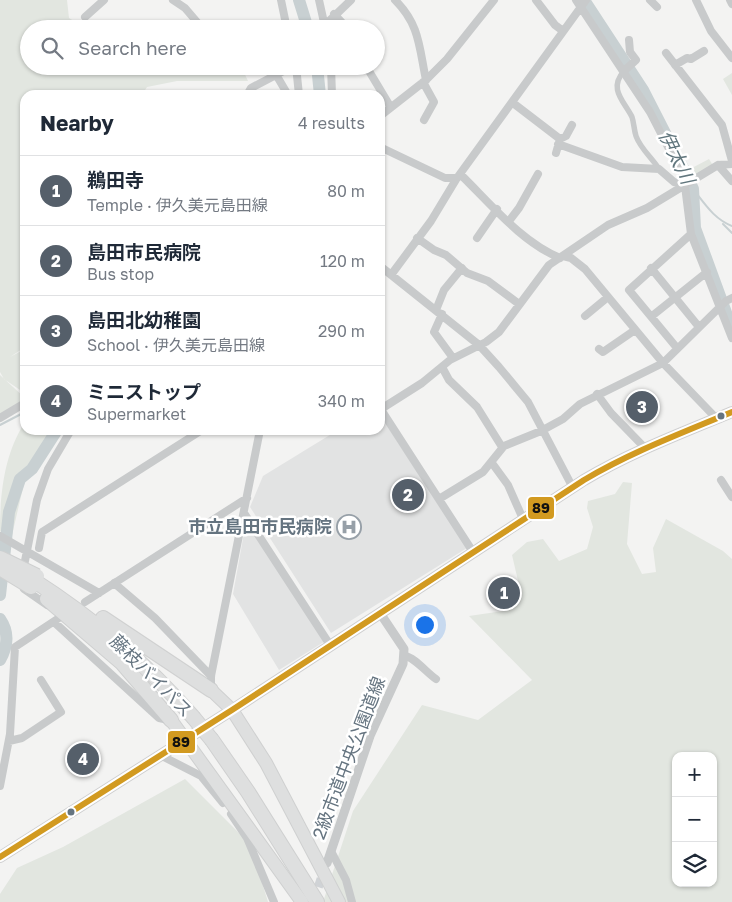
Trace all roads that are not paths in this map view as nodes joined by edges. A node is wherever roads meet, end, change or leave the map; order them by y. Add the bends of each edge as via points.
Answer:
1 (104, 0) edge
2 (172, 0) edge
3 (282, 0) edge
4 (319, 0) edge
5 (351, 0) edge
6 (494, 0) edge
7 (536, 0) edge
8 (650, 0) edge
9 (696, 0) edge
10 (730, 0) edge
11 (397, 1) edge
12 (581, 3) edge
13 (732, 4) edge
14 (657, 7) dead end
15 (334, 14) junction
16 (85, 18) dead end
17 (195, 20) edge
18 (285, 20) edge
19 (323, 20) edge
20 (329, 20) edge
21 (340, 20) edge
22 (563, 31) junction
23 (629, 40) dead end
24 (704, 51) dead end
25 (666, 53) dead end
26 (732, 58) edge
27 (675, 65) junction
28 (624, 71) junction
29 (275, 75) edge
30 (278, 75) edge
31 (296, 75) edge
32 (331, 75) edge
33 (371, 75) edge
34 (425, 81) junction
35 (250, 90) edge
36 (285, 90) edge
37 (298, 90) edge
38 (332, 90) edge
39 (380, 90) edge
40 (385, 98) edge
41 (513, 103) junction
42 (390, 106) junction
43 (385, 111) edge
44 (424, 120) dead end
45 (572, 126) dead end
46 (559, 141) junction
47 (385, 149) edge
48 (556, 153) dead end
49 (732, 162) edge
50 (718, 166) junction
51 (659, 169) junction
52 (538, 174) dead end
53 (458, 176) junction
54 (732, 181) edge
55 (684, 186) junction
56 (497, 209) junction
57 (509, 220) junction
58 (691, 234) junction
59 (417, 238) junction
60 (477, 238) dead end
61 (561, 257) junction
62 (462, 268) junction
63 (651, 268) junction
64 (385, 270) edge
65 (707, 272) junction
66 (391, 275) junction
67 (608, 297) junction
68 (676, 297) junction
69 (725, 303) edge
70 (520, 304) junction
71 (439, 312) junction
72 (585, 316) dead end
73 (652, 316) junction
74 (699, 327) junction
75 (635, 330) junction
76 (732, 338) edge
77 (479, 345) junction
78 (598, 348) dead end
79 (677, 348) junction
80 (453, 358) junction
81 (663, 363) junction
82 (442, 367) junction
83 (597, 394) junction
84 (20, 406) edge
85 (385, 406) edge
86 (732, 412) edge
87 (385, 417) edge
88 (0, 418) edge
89 (716, 418) junction
90 (542, 431) junction
91 (68, 435) edge
92 (194, 435) edge
93 (259, 435) edge
94 (502, 447) junction
95 (645, 448) junction
96 (492, 462) junction
97 (722, 480) dead end
98 (573, 488) junction
99 (732, 497) edge
100 (247, 498) junction
101 (439, 499) junction
102 (244, 513) junction
103 (523, 519) junction
104 (0, 536) edge
105 (39, 548) dead end
106 (26, 549) junction
107 (473, 552) junction
108 (0, 560) edge
109 (0, 568) edge
110 (34, 581) junction
111 (114, 583) junction
112 (99, 593) junction
113 (85, 602) dead end
114 (380, 613) junction
115 (54, 622) junction
116 (330, 645) junction
117 (405, 656) junction
118 (436, 679) dead end
119 (41, 680) dead end
120 (211, 683) junction
121 (232, 710) junction
122 (171, 720) junction
123 (186, 739) junction
124 (9, 741) junction
125 (160, 755) junction
126 (0, 786) edge
127 (331, 852) junction
128 (0, 857) edge
129 (327, 863) tunnel mouth
130 (274, 902) edge
131 (302, 902) edge
132 (317, 902) edge
133 (340, 902) edge
134 (352, 902) edge

1 - 16 street
2 - 17 street
3 - 18 street
4 - 19 street
5 - 15 street
6 - 34 street via 453,53
7 - 22 street
8 - 14 street
9 - 26 street via 711,31
10 - 13 street
11 - 34 street via 414,25
12 - 22 street
12 - 28 street
15 - 20 street
15 - 21 street
22 - 41 street
23 - 28 street via 630,52 636,60
24 - 27 street
25 - 27 street
27 - 49 street via 722,125
28 - 51 street via 616,86 618,94 632,118 636,137
28 - 55 street via 658,127 684,178
29 - 35 street
30 - 36 street
31 - 37 street
32 - 38 street
33 - 39 street
34 - 42 street
34 - 44 street via 434,102
40 - 42 street
41 - 46 street
41 - 53 street
42 - 43 street
45 - 46 street
46 - 48 street
46 - 51 street via 622,167
47 - 53 street via 445,178
49 - 50 street
50 - 54 street
50 - 55 street
51 - 55 street
52 - 57 street
53 - 56 street
53 - 59 street
55 - 58 street
55 - 61 street via 647,208 608,225
56 - 57 street
56 - 60 street
57 - 61 street via 527,240
58 - 63 street
58 - 65 street
59 - 62 street
59 - 66 street
61 - 67 street via 571,258 585,269
61 - 70 street via 549,265
62 - 70 street
62 - 71 street via 444,290
63 - 68 street
63 - 73 street via 629,290
64 - 66 street
65 - 68 street
65 - 69 street
66 - 71 street
67 - 72 street
67 - 75 street
68 - 73 street
68 - 74 street
69 - 74 street
69 - 76 street
70 - 77 street via 498,332
71 - 77 street
71 - 80 street via 434,332
73 - 79 street
74 - 79 street
75 - 78 street via 603,352
75 - 81 street
77 - 80 street
77 - 90 street via 528,402
79 - 81 street
80 - 82 street
81 - 83 street
81 - 89 street
82 - 85 street
82 - 94 street via 449,380 477,407
83 - 90 street
83 - 95 street
84 - 88 street
86 - 89 main road
87 - 101 street
89 - 95 main road
90 - 94 street
90 - 98 street
91 - 106 street via 48,469
92 - 105 street via 42,532
93 - 100 street
94 - 96 street
95 - 98 main road via 609,465
96 - 101 street via 483,472
96 - 103 street via 508,485
97 - 99 street
98 - 103 main road
100 - 102 street
100 - 111 street
101 - 107 street
102 - 116 street
102 - 120 street
103 - 107 main road
104 - 106 street
106 - 112 street
106 - 115 street via 23,588 62,616
107 - 114 main road
108 - 110 highway, bridge
109 - 110 highway, bridge
110 - 120 highway
110 - 122 highway via 122,663
110 - 132 highway, 藤枝バイパス, bridge via 68,602 114,638 169,690 212,740
111 - 112 street
111 - 120 street via 155,618
112 - 113 street
114 - 116 main road
114 - 117 street via 400,642
115 - 122 street via 159,718
115 - 124 street via 15,647
116 - 121 main road
117 - 118 street via 411,657 423,671
117 - 127 street, 2級市道中央公園道線 via 370,736
119 - 124 street via 61,712 22,738
120 - 121 highway
121 - 123 main road
121 - 133 highway via 266,763
122 - 123 highway
123 - 125 main road
123 - 131 highway
124 - 126 street
125 - 128 main road
125 - 130 street via 201,776 213,789 247,838
127 - 129 street, 2級市道中央公園道線
127 - 134 street via 346,880

